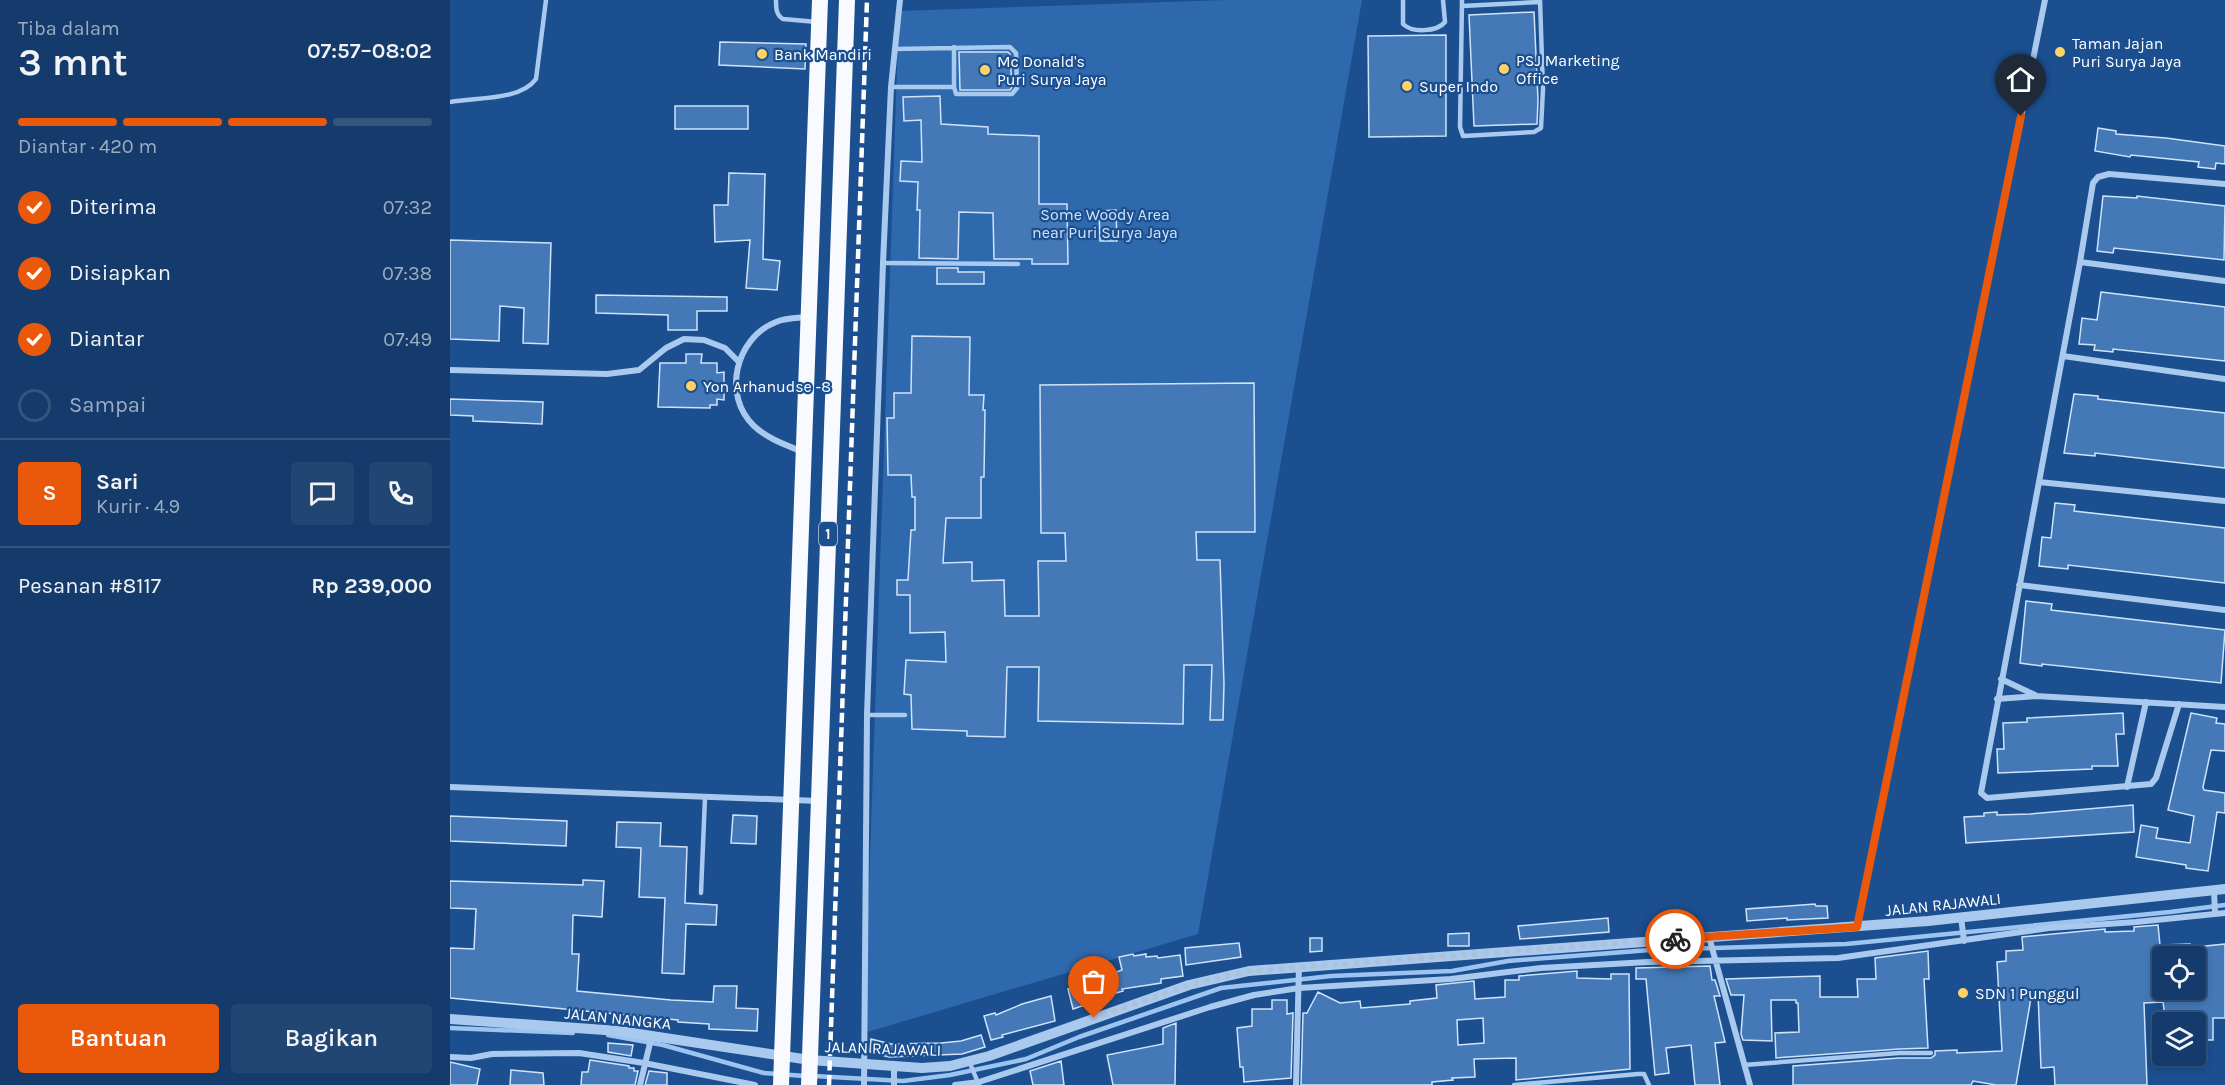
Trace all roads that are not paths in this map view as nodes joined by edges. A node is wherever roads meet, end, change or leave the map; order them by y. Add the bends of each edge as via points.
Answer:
1 (546, 0) edge
2 (776, 0) edge
3 (820, 0) edge
4 (847, 0) edge
5 (900, 0) edge
6 (1403, 0) edge
7 (1443, 0) edge
8 (2045, 0) edge
9 (1540, 1) edge
10 (1462, 3) edge
11 (819, 23) junction
12 (954, 47) junction
13 (894, 49) junction
14 (891, 87) junction
15 (954, 87) junction
16 (450, 102) edge
17 (2225, 184) edge
18 (2080, 262) junction
19 (883, 263) junction
20 (1018, 264) dead end
21 (2225, 281) edge
22 (809, 317) junction
23 (2062, 356) junction
24 (738, 361) junction
25 (450, 370) edge
26 (2225, 379) edge
27 (804, 452) junction
28 (2039, 482) junction
29 (2225, 501) edge
30 (2019, 585) junction
31 (2225, 610) edge
32 (2001, 680) junction
33 (2036, 696) junction
34 (1998, 699) junction
35 (2146, 702) junction
36 (2179, 704) junction
37 (2225, 707) edge
38 (867, 715) junction
39 (905, 715) dead end
40 (2127, 787) junction
41 (450, 788) edge
42 (705, 797) junction
43 (791, 800) junction
44 (819, 801) junction
45 (2218, 891) edge
46 (701, 893) dead end
47 (2215, 911) junction
48 (2225, 913) edge
49 (1961, 921) junction
50 (1857, 927) junction
51 (1964, 939) junction
52 (1709, 940) junction
53 (1715, 957) junction
54 (1299, 967) junction
55 (1299, 986) junction
56 (450, 1019) edge
57 (651, 1038) junction
58 (1931, 1053) dead end
59 (450, 1057) edge
60 (781, 1059) junction
61 (645, 1061) junction
62 (969, 1062) junction
63 (1744, 1065) junction
64 (863, 1067) junction
65 (894, 1069) junction
66 (809, 1071) edge
67 (978, 1081) edge
68 (781, 1084) edge
69 (640, 1085) edge
70 (755, 1085) edge
71 (864, 1085) edge
72 (894, 1085) edge
73 (955, 1085) edge
74 (1296, 1085) edge
75 (1514, 1085) edge
76 (1649, 1085) edge
77 (1749, 1085) edge

1 - 16 lane via 536,79 530,87 519,93
2 - 11 lane via 778,16 783,19
3 - 11 highway, 1
4 - 44 highway, 1
5 - 13 street
6 - 7 lane via 1402,24 1417,30 1443,25
8 - 50 street
9 - 10 lane
9 - 10 lane via 1544,89 1541,129 1462,136
11 - 22 highway, 1
12 - 13 lane
12 - 15 lane
12 - 15 lane via 1014,49 1017,88 1012,94 956,94
13 - 14 street
14 - 15 lane
14 - 19 street
17 - 18 street via 2109,174 2098,177 2091,190
18 - 21 street
18 - 23 street
19 - 20 lane
19 - 38 street
22 - 24 street via 776,321 753,337
22 - 27 highway, 1
23 - 26 street
23 - 28 street
24 - 25 street via 725,348 704,340 684,339 639,370 607,374
24 - 27 street via 736,394 752,424 764,435
27 - 43 highway, 1
28 - 29 street
28 - 30 street
30 - 31 street
30 - 32 street
32 - 33 street
32 - 34 street
33 - 34 street
33 - 35 street
34 - 40 street via 1981,789 1983,796
35 - 36 street
35 - 40 street
36 - 37 street
36 - 40 street via 2155,781
38 - 39 lane
38 - 64 street
41 - 42 street
42 - 43 street
42 - 46 lane
43 - 44 street
43 - 60 highway, 1
44 - 66 highway, 1
45 - 47 street
45 - 49 street, JALAN RAJAWALI
47 - 48 street
47 - 51 street
49 - 50 street, JALAN RAJAWALI
49 - 51 street
50 - 52 street, JALAN RAJAWALI
51 - 53 street via 1838,958
52 - 53 street
52 - 54 street, JALAN RAJAWALI
53 - 55 street via 1541,968 1445,979
53 - 63 street
54 - 55 street
54 - 62 street, JALAN RAJAWALI via 1249,971 1189,985
55 - 67 street via 1210,1007
55 - 74 street
56 - 57 street, JALAN NANGKA via 619,1030
57 - 60 street, JALAN NANGKA
57 - 61 street
58 - 63 lane
59 - 61 street via 579,1053
60 - 66 street, JALAN RAJAWALI
60 - 68 highway, 1
61 - 69 street
61 - 70 street
62 - 65 street, JALAN RAJAWALI
62 - 67 lane
63 - 77 street
64 - 65 street, JALAN RAJAWALI
64 - 66 street, JALAN RAJAWALI
64 - 71 street
65 - 72 street
67 - 73 street
75 - 76 lane via 1644,1074

